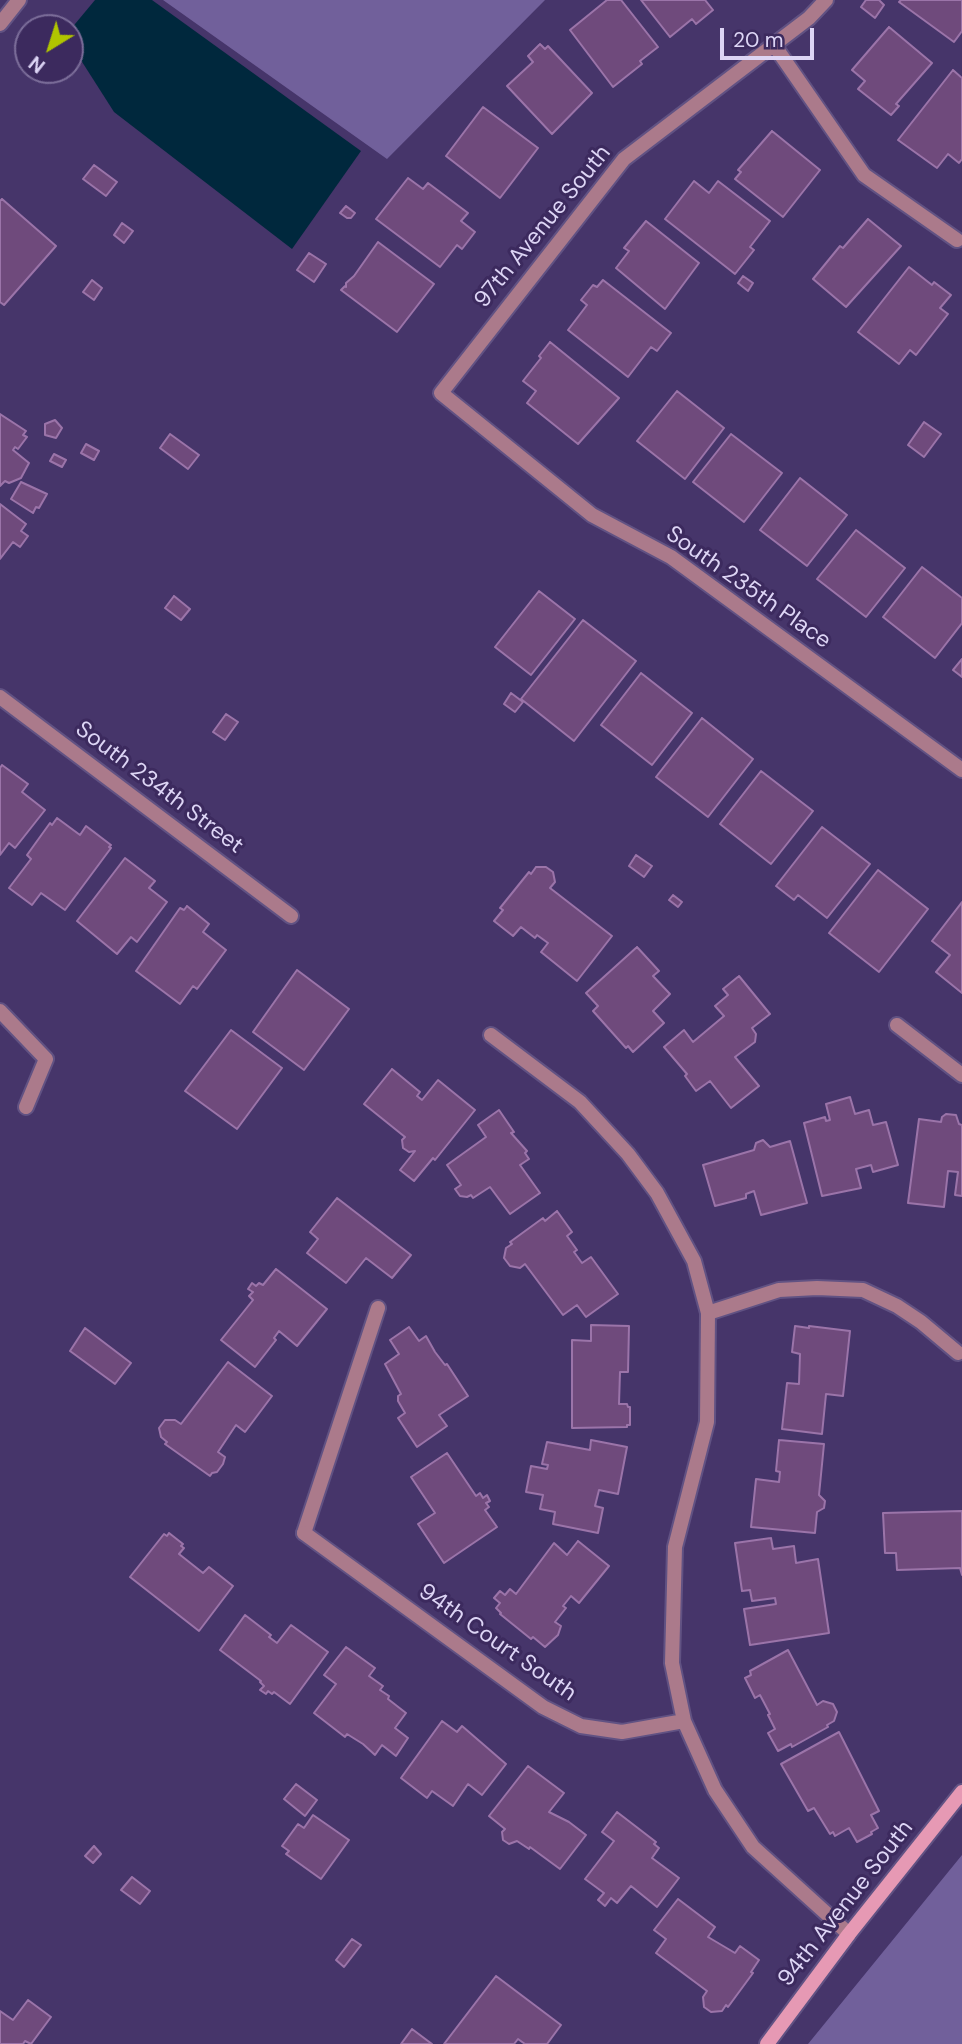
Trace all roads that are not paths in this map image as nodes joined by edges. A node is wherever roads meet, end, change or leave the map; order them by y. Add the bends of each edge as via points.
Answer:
1 (19, 0) edge
2 (826, 0) edge
3 (0, 24) edge
4 (774, 45) junction
5 (957, 240) dead end
6 (442, 393) joint
7 (0, 697) edge
8 (962, 770) edge
9 (291, 916) dead end
10 (0, 1012) edge
11 (897, 1025) dead end
12 (491, 1035) dead end
13 (962, 1075) edge
14 (26, 1107) dead end
15 (378, 1308) dead end
16 (708, 1313) junction
17 (958, 1353) dead end
18 (684, 1721) junction
19 (962, 1793) edge
20 (849, 1934) junction
21 (767, 2044) edge

1 - 3 street
2 - 4 street, 97th Avenue South
4 - 5 street via 864,175
4 - 6 street, 97th Avenue South via 624,159
6 - 8 street, South 235th Place via 593,514 671,557
7 - 9 street, South 234th Street
10 - 14 street via 46,1059
11 - 13 street
12 - 16 street via 580,1102 628,1154 657,1193 694,1261
15 - 18 street, 94th Court South via 304,1533 543,1707 580,1726 622,1732
16 - 17 street via 779,1290 863,1290 897,1306
16 - 18 street via 707,1422 675,1547 672,1663
18 - 20 street via 715,1790 753,1847
19 - 20 street, 94th Avenue South
20 - 21 street, 94th Avenue South

